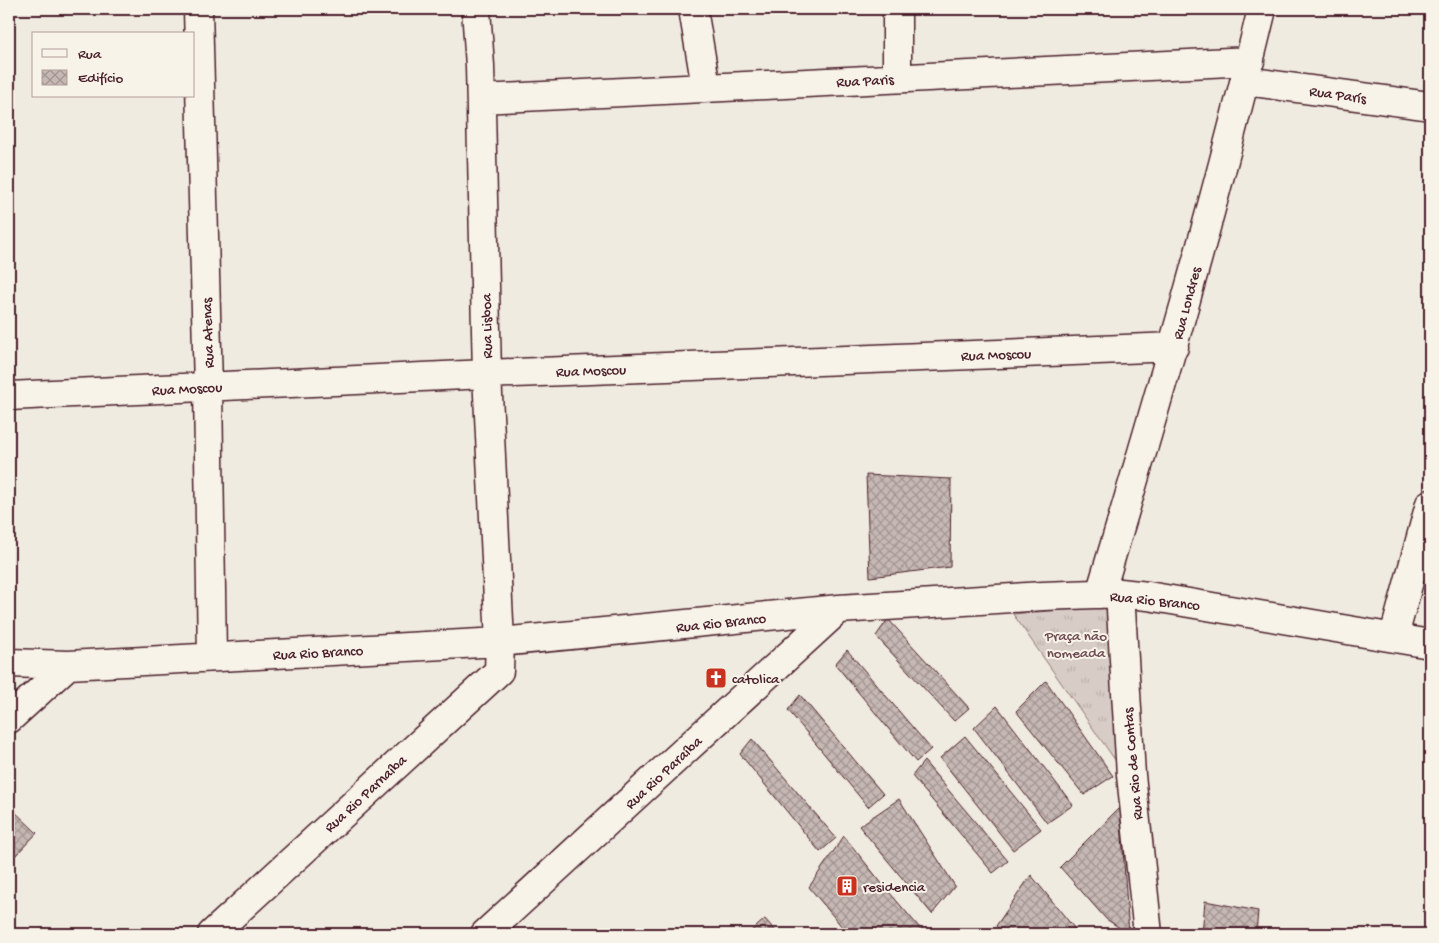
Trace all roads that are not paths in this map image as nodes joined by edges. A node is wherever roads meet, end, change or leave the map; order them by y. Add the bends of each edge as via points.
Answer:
1 (198, 9) edge
2 (476, 9) edge
3 (693, 9) edge
4 (896, 9) edge
5 (1262, 9) edge
6 (1247, 71) junction
7 (897, 78) junction
8 (706, 87) junction
9 (480, 100) junction
10 (1430, 106) edge
11 (1174, 347) junction
12 (487, 374) junction
13 (208, 387) junction
14 (9, 396) edge
15 (1430, 504) edge
16 (1110, 594) junction
17 (839, 609) junction
18 (1394, 636) junction
19 (500, 642) junction
20 (1430, 644) edge
21 (212, 657) junction
22 (9, 663) edge
23 (68, 665) junction
24 (9, 720) edge
25 (212, 934) edge
26 (485, 934) edge
27 (1148, 934) edge

1 - 13 street, Rua Atenas
2 - 9 street, Rua Lisboa
3 - 8 street
4 - 7 street
5 - 6 street, Rua Londres
6 - 7 street, Rua Paris
6 - 10 street, Rua París
6 - 11 street, Rua Londres
7 - 8 street, Rua Paris
8 - 9 street, Rua Paris
9 - 12 street, Rua Lisboa
11 - 12 street, Rua Moscou
11 - 16 street, Rua Londres
12 - 13 street, Rua Moscou
12 - 19 street, Rua Lisboa
13 - 14 street, Rua Moscou
13 - 21 street, Rua Atenas
15 - 18 street
16 - 17 street, Rua Rio Branco
16 - 18 street, Rua Rio Branco via 1148,596
16 - 27 street, Rua Rio de Contas
17 - 19 street, Rua Rio Branco
17 - 26 street, Rua Rio Paraíba
18 - 20 street, Rua Rio Branco
19 - 21 street, Rua Rio Branco
19 - 25 street, Rua Rio Parnaíba via 499,671
21 - 23 street, Rua Rio Branco
22 - 23 street, Rua Rio Branco
23 - 24 street

